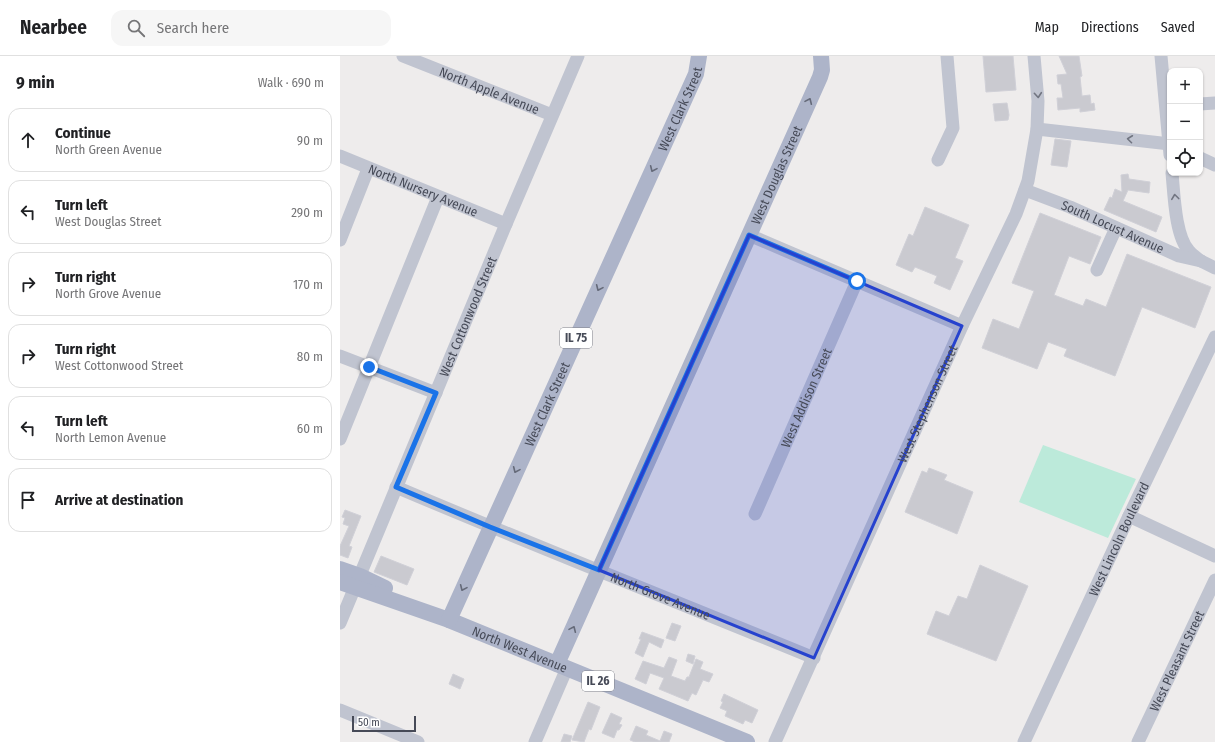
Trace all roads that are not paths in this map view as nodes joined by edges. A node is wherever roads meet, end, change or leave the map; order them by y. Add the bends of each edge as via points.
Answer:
1 (403, 56) edge
2 (578, 56) edge
3 (699, 56) edge
4 (821, 56) edge
5 (947, 56) edge
6 (1034, 56) edge
7 (1161, 56) edge
8 (1215, 103) edge
9 (1167, 104) edge
10 (1203, 104) edge
11 (552, 115) junction
12 (1037, 128) junction
13 (1167, 147) edge
14 (340, 156) edge
15 (1203, 159) edge
16 (938, 160) dead end
17 (1215, 165) edge
18 (368, 169) junction
19 (1172, 176) edge
20 (1025, 190) junction
21 (438, 197) junction
22 (1177, 221) junction
23 (506, 224) junction
24 (1116, 228) junction
25 (749, 235) junction
26 (340, 240) edge
27 (1148, 242) junction
28 (1211, 267) edge
29 (1097, 270) dead end
30 (857, 281) junction
31 (962, 326) junction
32 (1215, 337) edge
33 (340, 356) edge
34 (369, 367) junction
35 (436, 393) junction
36 (340, 439) edge
37 (396, 487) junction
38 (755, 514) dead end
39 (1129, 516) junction
40 (490, 527) junction
41 (1215, 556) edge
42 (340, 569) edge
43 (599, 570) junction
44 (1215, 580) edge
45 (340, 582) edge
46 (357, 582) junction
47 (449, 620) junction
48 (340, 623) edge
49 (814, 658) junction
50 (562, 666) junction
51 (340, 710) edge
52 (418, 742) edge
53 (535, 742) edge
54 (747, 742) edge
55 (776, 742) edge
56 (1024, 742) edge
57 (1138, 742) edge

1 - 11 street, North Apple Avenue
2 - 11 street, West Cottonwood Street
3 -> 40 main road, West Clark Street / IL 75 via 696,74
25 -> 4 main road, West Douglas Street via 820,77
5 - 16 street via 953,128
6 -> 12 street, West Stephenson Street via 1038,102
7 - 9 street
8 - 10 street
11 - 23 street, West Cottonwood Street
13 -> 12 street
12 - 20 street, West Stephenson Street
14 - 18 street, North Nursery Avenue
15 - 17 street
18 - 21 street, North Nursery Avenue
18 - 26 street
22 -> 19 street
20 - 24 street, South Locust Avenue
20 - 31 street, West Stephenson Street via 1009,231
21 - 23 street, North Nursery Avenue
21 - 34 street
22 - 27 street via 1176,234 1169,243
22 - 28 street, South Locust Avenue via 1189,252
23 - 35 street, West Cottonwood Street
24 - 27 street, South Locust Avenue
24 - 29 street
25 - 30 street
25 - 43 main road, West Douglas Street
27 - 28 street, South Locust Avenue
30 - 31 street
30 - 38 street, West Addison Street
31 - 49 street, West Stephenson Street
32 - 39 street, West Lincoln Boulevard
33 - 34 street
34 - 35 street
34 - 36 street
35 - 37 street, West Cottonwood Street
37 - 40 street, North Grove Avenue
37 - 46 street, West Cottonwood Street
39 - 41 street
39 - 56 street, West Lincoln Boulevard
40 - 43 street, North Grove Avenue
40 -> 47 main road, West Clark Street / IL 75
42 - 46 main road, North West Avenue / IL 26
43 - 49 street, North Grove Avenue
50 -> 43 main road, West Douglas Street
44 - 57 street, West Pleasant Street
45 - 46 main road, North West Avenue / IL 26
46 - 47 main road, North West Avenue / IL 26
46 - 48 street, West Cottonwood Street
47 - 50 main road, North West Avenue / IL 26
49 - 55 street, West Stephenson Street
50 - 53 street, West Douglas Street
50 - 54 main road, North West Avenue / IL 26
51 - 52 street

